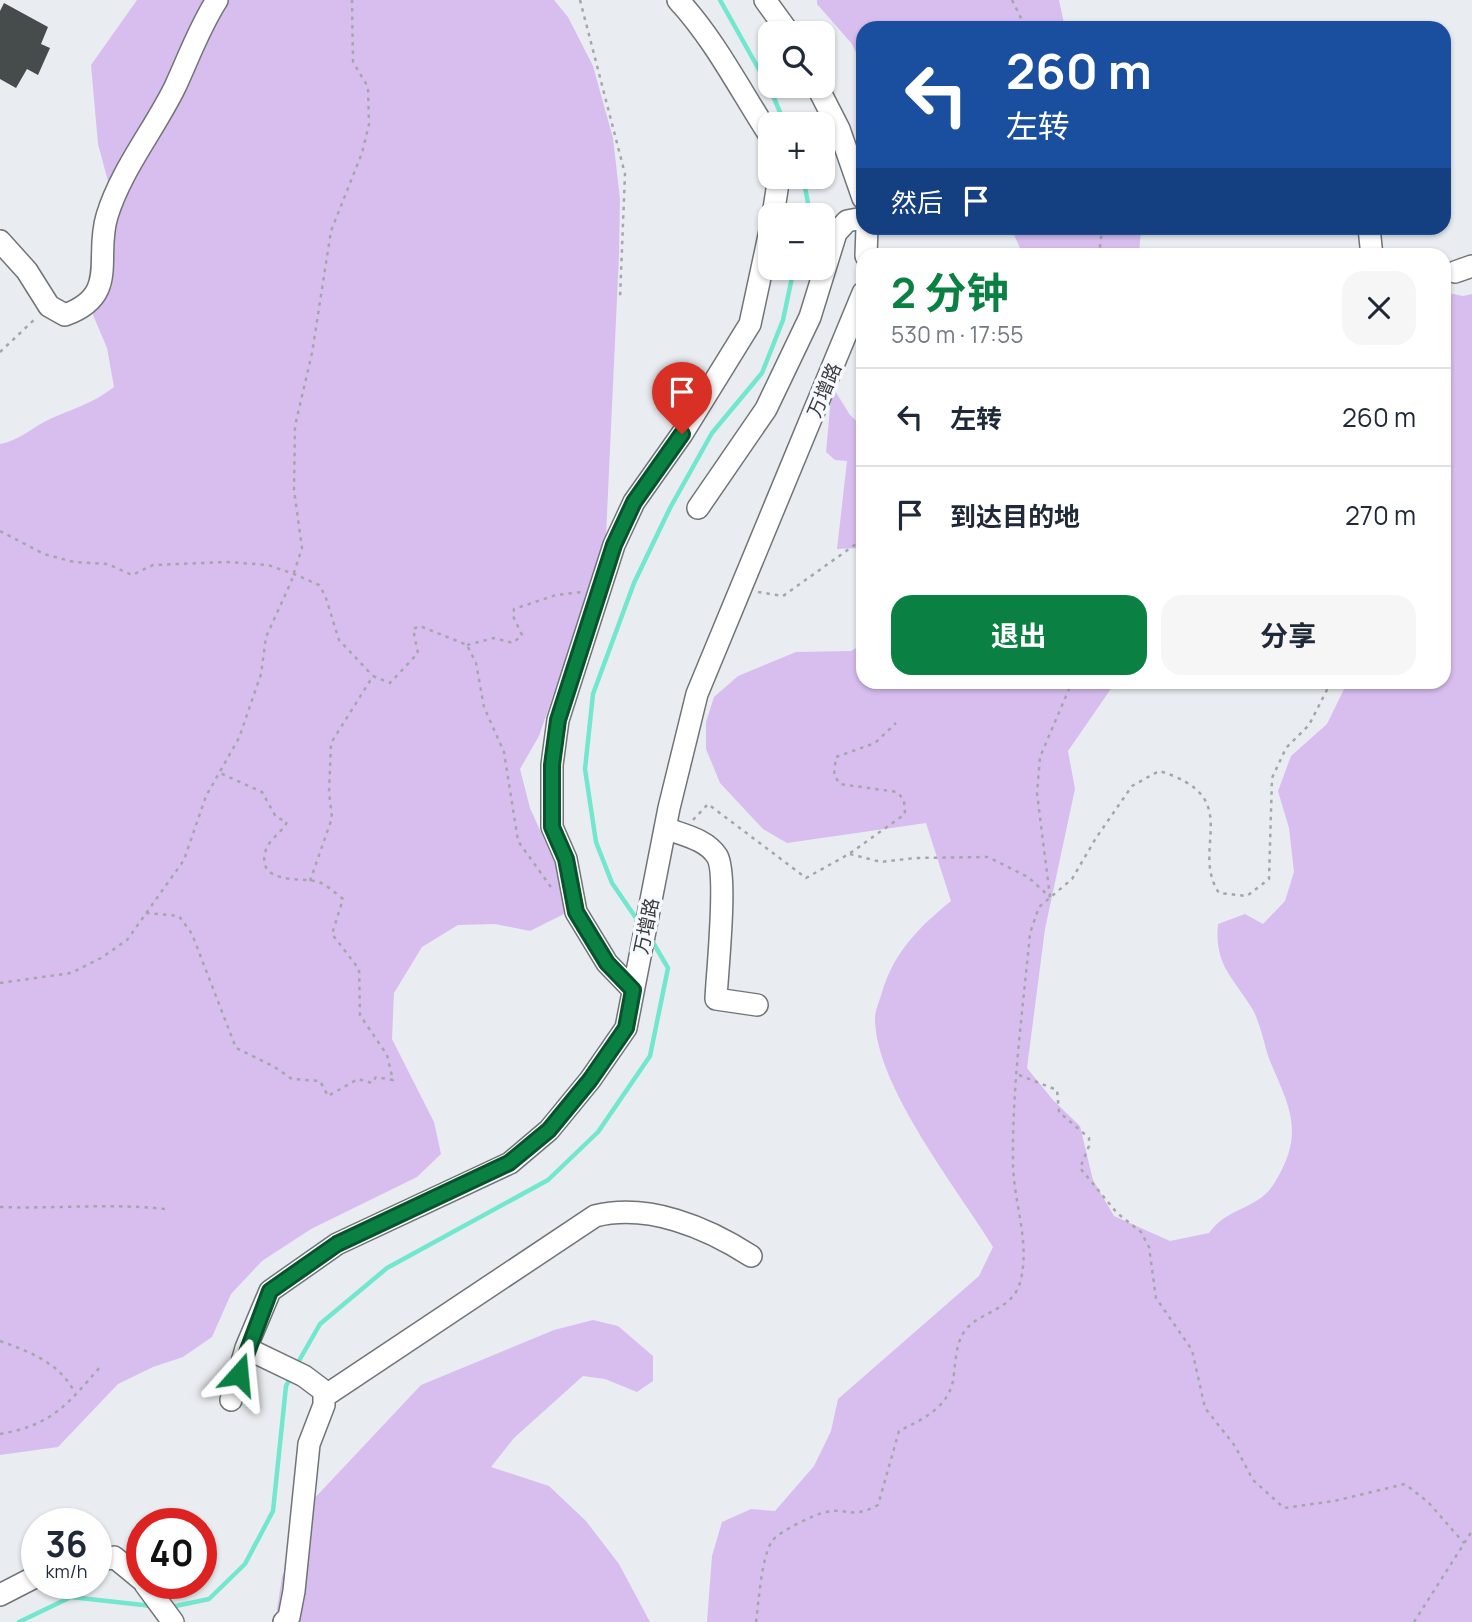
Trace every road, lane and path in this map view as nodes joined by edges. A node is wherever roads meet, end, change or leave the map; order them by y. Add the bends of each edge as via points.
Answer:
1 (217, 0) edge
2 (352, 0) edge
3 (580, 0) edge
4 (678, 0) edge
5 (765, 0) edge
6 (1012, 0) edge
7 (780, 21) edge
8 (1022, 21) edge
9 (823, 98) edge
10 (758, 117) edge
11 (856, 178) edge
12 (856, 219) edge
13 (0, 241) edge
14 (759, 280) edge
15 (620, 298) dead end
16 (49, 306) junction
17 (856, 310) edge
18 (0, 352) edge
19 (698, 508) dead end
20 (0, 531) edge
21 (856, 544) edge
22 (293, 574) junction
23 (741, 589) junction
24 (599, 590) junction
25 (467, 645) junction
26 (373, 676) junction
27 (1069, 689) edge
28 (1327, 689) edge
29 (896, 723) dead end
30 (220, 773) junction
31 (674, 831) junction
32 (849, 854) junction
33 (310, 881) junction
34 (1050, 897) junction
35 (576, 912) junction
36 (146, 913) junction
37 (0, 983) edge
38 (633, 990) junction
39 (757, 1005) dead end
40 (1018, 1075) junction
41 (0, 1207) edge
42 (165, 1209) dead end
43 (751, 1256) dead end
44 (0, 1341) edge
45 (246, 1348) junction
46 (100, 1367) dead end
47 (76, 1395) junction
48 (325, 1396) junction
49 (231, 1400) dead end
50 (0, 1434) edge
51 (1472, 1531) edge
52 (1464, 1543) junction
53 (112, 1558) edge
54 (126, 1568) edge
55 (21, 1584) edge
56 (0, 1595) edge
57 (156, 1599) edge
58 (172, 1621) edge
59 (284, 1622) edge
60 (756, 1622) edge
61 (1414, 1622) edge

1 - 16 street via 106,217 102,285 83,308 65,315
2 - 22 path via 353,62 368,88 369,124 331,232 295,426 294,490 302,548
3 - 15 path via 625,174
4 - 10 street via 705,29
5 - 7 street
6 - 8 path
9 - 11 street
12 - 19 street via 847,221 836,233 810,317 766,409
13 - 16 street via 27,271
14 - 24 street via 750,324 634,502
16 - 18 path
17 - 23 street, 万增路
20 - 22 path via 44,554 108,564 132,575 153,565 227,562 268,565
21 - 23 path via 783,596
22 - 26 path via 319,585 339,640
22 - 30 path via 266,637 261,674 239,738
23 - 31 street, 万增路 via 697,694
24 - 25 path via 556,595 514,609 522,635 513,643 494,638
24 - 35 street via 558,720 552,765 552,827 566,859
25 - 26 path via 420,626 413,629 418,653 390,683
25 - 35 path via 477,663 484,707 504,752 518,841 556,895
26 - 33 path via 331,743 332,818
27 - 34 path via 1041,757 1037,793
28 - 34 path via 1309,725 1286,748 1272,778 1269,879 1247,896 1219,893 1209,879 1213,821 1205,803 1179,777 1159,771 1132,786 1072,879
29 - 32 path via 875,743 836,757 834,775 839,784 897,792 904,800 905,814
30 - 33 path via 262,792 276,817 287,822 269,842 264,856 267,868 278,877
30 - 36 path via 206,796 184,860
31 - 32 path via 708,804 806,878
31 - 38 street, 万增路 via 650,910
31 - 39 street via 705,843 718,858 716,999
32 - 34 path via 881,862 988,857 1028,877
33 - 36 path via 343,899 332,934 359,969 360,1015 387,1055 393,1080 376,1077 372,1083 358,1079 328,1096 320,1082 292,1079 236,1048 192,934 179,916
34 - 40 path via 1039,907 1030,933
35 - 38 street via 607,963
36 - 37 path via 127,940 71,973
38 - 45 street, 万增路 via 626,1028 549,1130 509,1163 337,1244 270,1291
40 - 52 path via 1057,1090 1059,1112 1088,1138 1080,1168 1149,1247 1156,1298 1192,1350 1205,1408 1235,1446 1253,1480 1284,1508 1405,1484 1428,1502
40 - 60 path via 1013,1166 1023,1237 1021,1280 1007,1304 965,1330 956,1350 954,1380 933,1414 898,1431 878,1505 860,1515 826,1512 772,1541
41 - 42 path via 129,1205
43 - 48 street via 726,1239 645,1212 620,1210 595,1216
44 - 47 path via 49,1362 70,1382
45 - 48 street via 304,1376
45 - 49 street, 万增路
46 - 47 path
47 - 50 path via 53,1417 30,1429
48 - 59 street via 309,1444 294,1591
51 - 52 path
52 - 61 path
53 - 54 street
55 - 56 street
57 - 58 street

